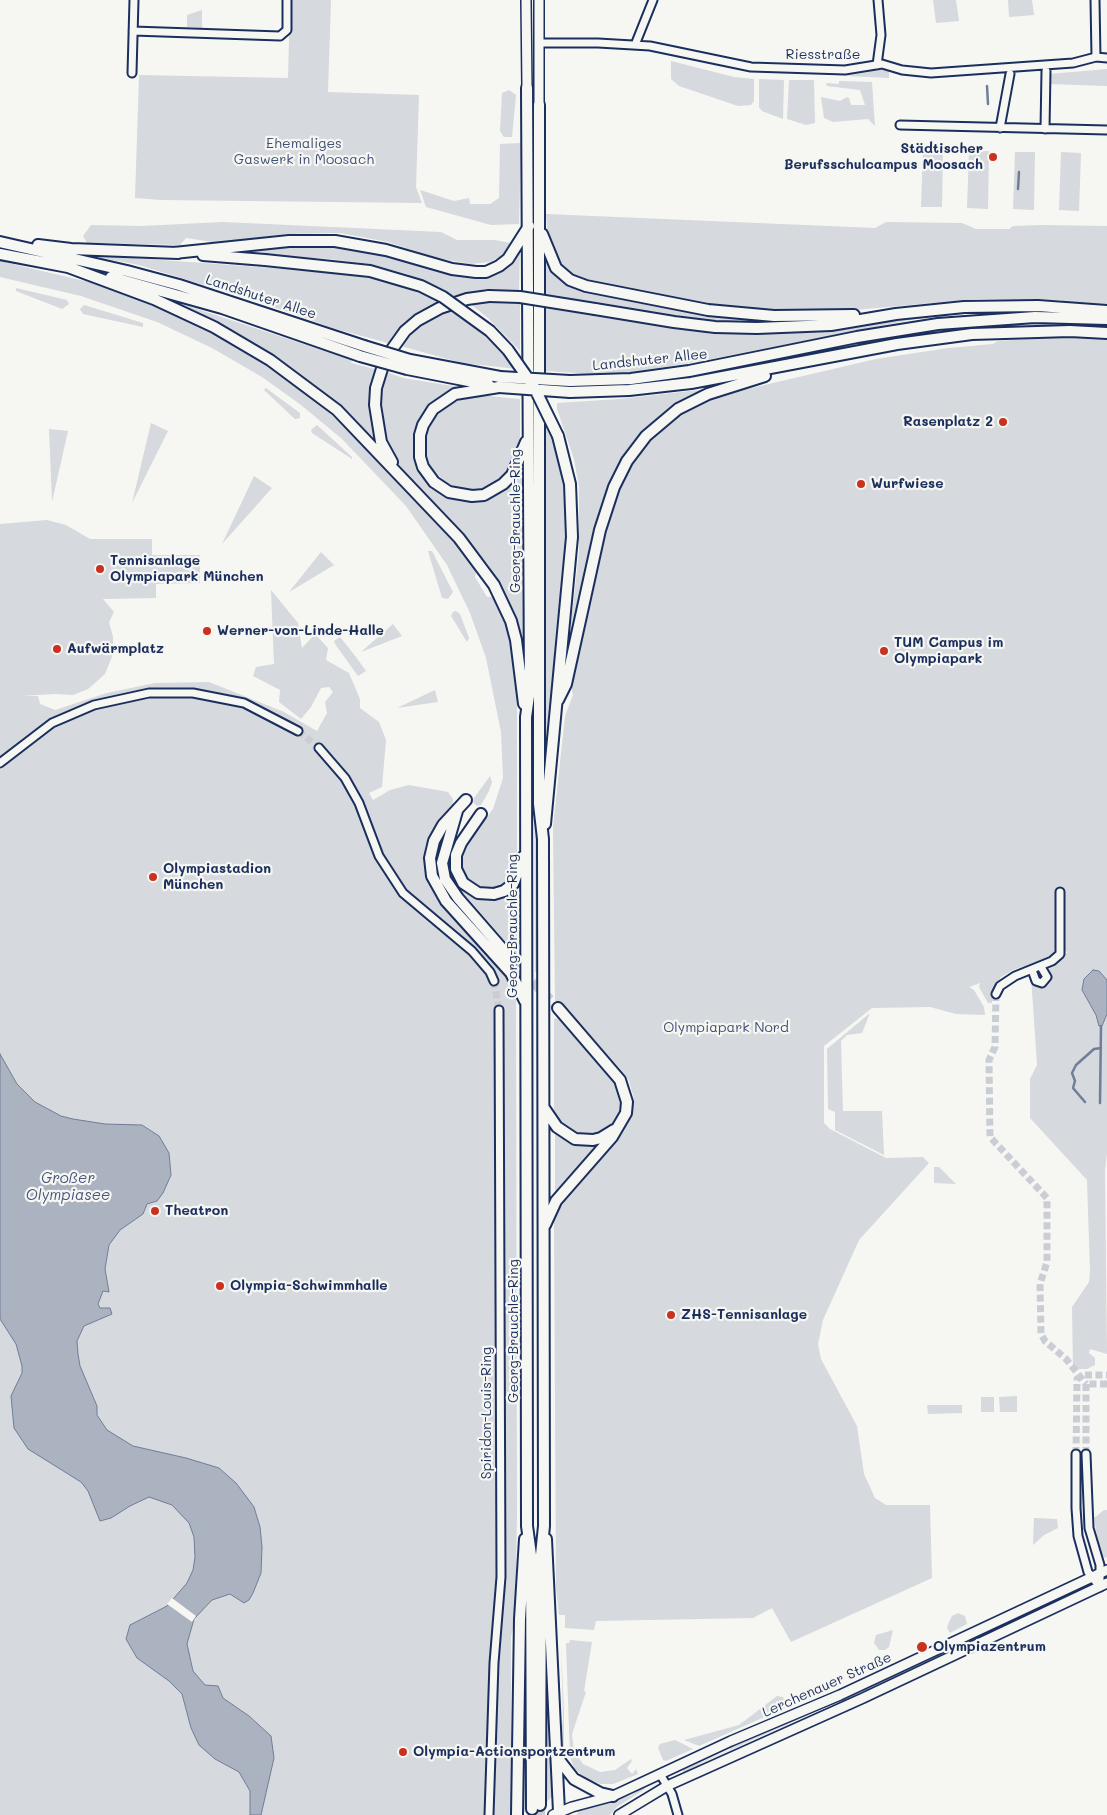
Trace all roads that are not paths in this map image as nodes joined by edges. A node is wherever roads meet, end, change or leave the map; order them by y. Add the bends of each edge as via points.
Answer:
1 (134, 0) edge
2 (287, 0) edge
3 (526, 0) edge
4 (539, 0) edge
5 (653, 0) edge
6 (878, 0) edge
7 (1095, 0) edge
8 (133, 31) junction
9 (526, 43) junction
10 (539, 43) junction
11 (635, 45) junction
12 (1096, 57) junction
13 (1107, 58) edge
14 (877, 65) junction
15 (1046, 71) dead end
16 (132, 73) dead end
17 (1010, 74) dead end
18 (527, 88) joint
19 (539, 105) joint
20 (900, 125) dead end
21 (1000, 128) junction
22 (1045, 129) junction
23 (1107, 130) edge
24 (534, 226) junction
25 (0, 242) edge
26 (174, 253) junction
27 (0, 254) edge
28 (68, 267) junction
29 (1107, 311) edge
30 (896, 314) junction
31 (1107, 319) edge
32 (1107, 333) edge
33 (362, 351) junction
34 (797, 364) junction
35 (499, 382) junction
36 (570, 387) junction
37 (529, 435) junction
38 (398, 474) junction
39 (558, 700) junction
40 (526, 717) junction
41 (298, 732) tunnel mouth
42 (319, 748) tunnel mouth
43 (0, 763) edge
44 (466, 800) dead end
45 (457, 811) junction
46 (543, 840) junction
47 (448, 843) junction
48 (527, 851) junction
49 (1060, 892) dead end
50 (512, 960) tunnel mouth
51 (1040, 967) junction
52 (1032, 970) junction
53 (494, 980) tunnel mouth
54 (996, 994) dead end
55 (527, 1005) junction
56 (558, 1008) tunnel mouth
57 (499, 1010) tunnel mouth
58 (544, 1108) junction
59 (617, 1128) junction
60 (544, 1229) junction
61 (1076, 1454) tunnel mouth
62 (1086, 1454) tunnel mouth
63 (1076, 1508) junction
64 (1088, 1516) junction
65 (527, 1526) junction
66 (544, 1526) junction
67 (1099, 1573) edge
68 (1104, 1585) edge
69 (556, 1756) junction
70 (660, 1774) junction
71 (668, 1786) junction
72 (613, 1796) junction
73 (557, 1814) edge
74 (489, 1815) edge
75 (517, 1815) edge
76 (619, 1815) edge
77 (678, 1815) edge

1 - 8 street
2 - 8 street via 286,30 280,36
3 - 9 main road, Georg-Brauchle-Ring
4 - 10 main road, Georg-Brauchle-Ring
5 - 11 street
6 - 14 street via 881,34
7 - 12 street
8 - 16 street
9 - 10 main road
9 - 18 main road, Georg-Brauchle-Ring
10 - 11 street, Riesstraße
10 - 19 main road, Georg-Brauchle-Ring
11 - 14 street, Riesstraße via 751,66 845,70
12 - 13 street, Riesstraße
12 - 14 street, Riesstraße via 1073,63 938,72 910,72
15 - 22 street
17 - 21 street
18 - 24 highway, Georg-Brauchle-Ring
19 - 24 highway, Georg-Brauchle-Ring
20 - 21 street
21 - 22 street
22 - 23 street
24 - 26 highway via 508,259 486,272 452,269 386,250 335,241 289,241
24 - 30 highway via 556,268 570,280 586,286 741,314 813,317
24 - 37 highway, Georg-Brauchle-Ring
24 - 46 highway, Georg-Brauchle-Ring via 539,804
25 - 26 highway, Landshuter Allee via 71,249
25 - 33 highway, Landshuter Allee via 170,283
26 - 39 highway, Landshuter Allee, bridge via 352,268 395,277 443,298 490,331 508,350 534,387 558,436 572,503 570,570
27 - 28 highway, Landshuter Allee
28 - 33 highway, Landshuter Allee via 222,308
28 - 38 highway via 183,311 270,360 337,410
29 - 30 highway via 998,306 940,308
30 - 38 highway, bridge via 831,325 715,327 520,297 467,299 418,320 405,331 385,359 376,388 376,423 381,442
31 - 36 highway, Landshuter Allee via 1035,317 938,324 689,371
32 - 34 highway, Landshuter Allee via 972,334 897,344
33 - 35 highway, Landshuter Allee, bridge
34 - 36 highway, Landshuter Allee via 691,384 629,390
34 - 39 highway via 691,402 666,418 635,449 607,506 566,684
35 - 36 highway, Landshuter Allee, bridge
35 - 37 highway via 455,394 433,409 422,425 419,446 428,474 449,492 484,495 512,475
37 - 40 highway, Georg-Brauchle-Ring via 530,689
38 - 40 highway via 459,538 494,585 516,640
39 - 46 highway, Landshuter Allee
40 - 48 highway, Georg-Brauchle-Ring
41 - 43 street via 244,703 193,693 149,693 94,705 52,724
42 - 53 street via 345,778 379,856 403,893 472,951
44 - 45 highway
45 - 47 highway
45 - 55 highway via 443,825 431,849 434,884 507,968
46 - 58 highway, Georg-Brauchle-Ring
47 - 48 highway via 481,814 461,843 456,855 456,869 468,888 485,894 504,891 512,884
47 - 50 highway via 442,863 450,888
48 - 55 highway, Georg-Brauchle-Ring
49 - 51 street via 1060,954
51 - 52 street
51 - 52 street via 1046,977 1042,983 1036,981
52 - 54 street via 1007,980
55 - 65 highway, Georg-Brauchle-Ring
56 - 59 highway via 620,1080 627,1102 626,1113
57 - 74 street, Spiridon-Louis-Ring via 501,1577 494,1664
58 - 59 highway via 557,1127 575,1139 601,1138
58 - 60 highway, Georg-Brauchle-Ring
59 - 60 highway via 556,1201
60 - 66 highway, Georg-Brauchle-Ring
61 - 63 street
62 - 64 street
63 - 64 street
63 - 67 street via 1078,1536
64 - 67 street
65 - 66 highway, Georg-Brauchle-Ring via 531,1555 536,1807
65 - 75 highway via 520,1619
66 - 69 highway via 549,1554
67 - 68 street
67 - 70 main road, Lerchenauer Straße via 828,1701
68 - 71 main road, Lerchenauer Straße
69 - 72 highway via 574,1779
69 - 73 highway
70 - 71 street
70 - 72 main road, Lerchenauer Straße
71 - 76 main road, Lerchenauer Straße
71 - 77 street
72 - 73 main road, Lerchenauer Straße

